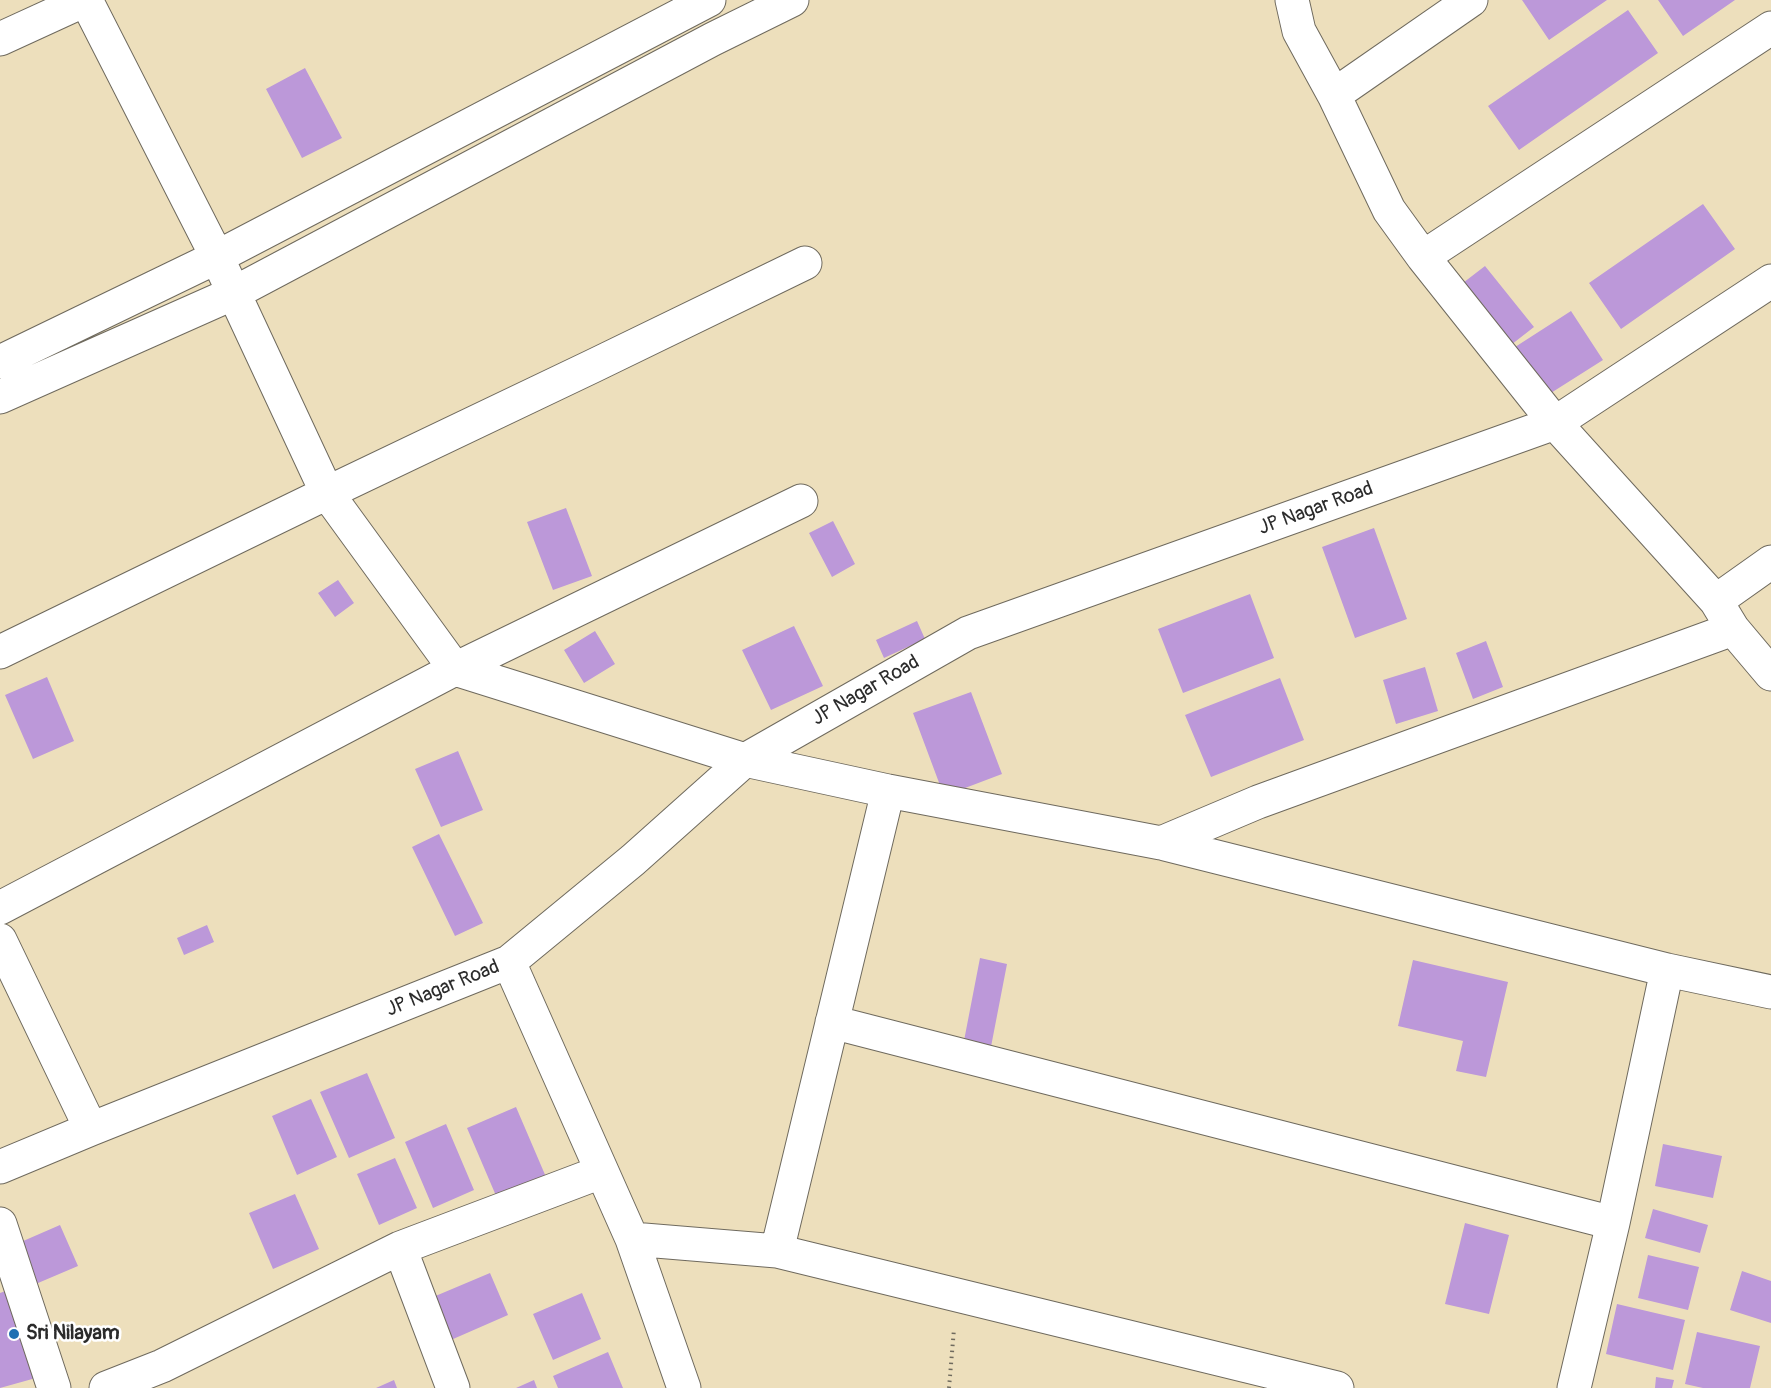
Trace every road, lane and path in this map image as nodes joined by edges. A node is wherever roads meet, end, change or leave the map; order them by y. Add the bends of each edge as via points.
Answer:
1 (85, 0) edge
2 (709, 0) edge
3 (792, 0) edge
4 (1292, 0) edge
5 (1471, 0) edge
6 (1771, 28) edge
7 (0, 39) edge
8 (1334, 96) junction
9 (217, 256) junction
10 (1423, 257) junction
11 (805, 263) dead end
12 (1771, 281) edge
13 (234, 293) junction
14 (0, 362) edge
15 (0, 397) edge
16 (1555, 423) junction
17 (327, 493) junction
18 (801, 501) dead end
19 (1771, 562) edge
20 (1716, 601) junction
21 (1733, 629) junction
22 (0, 652) edge
23 (454, 669) junction
24 (1771, 674) edge
25 (745, 760) junction
26 (888, 791) junction
27 (1161, 843) junction
28 (0, 908) edge
29 (0, 940) edge
30 (509, 963) junction
31 (1666, 970) junction
32 (1771, 992) edge
33 (832, 1022) junction
34 (91, 1129) junction
35 (0, 1167) edge
36 (601, 1172) junction
37 (1613, 1223) junction
38 (0, 1224) edge
39 (632, 1239) junction
40 (400, 1248) junction
41 (777, 1251) junction
42 (956, 1296) junction
43 (167, 1377) edge
44 (54, 1388) edge
45 (106, 1388) edge
46 (453, 1388) edge
47 (684, 1388) edge
48 (949, 1388) edge
49 (1337, 1388) edge
50 (1574, 1388) edge

1 - 7 street
1 - 9 street
2 - 9 street
3 - 13 street
4 - 8 street via 1299,31
5 - 8 street
6 - 10 street
8 - 10 street via 1389,210
9 - 13 street
9 - 14 street
10 - 16 street
11 - 17 street
12 - 16 street, JP Nagar Road
13 - 15 street
13 - 17 street
16 - 20 street
16 - 25 street, JP Nagar Road via 968,633
17 - 22 street
17 - 23 street
18 - 23 street
19 - 20 street
20 - 21 street
21 - 24 street
21 - 27 street via 1258,802
23 - 25 street
23 - 28 street
25 - 26 street
25 - 30 street, JP Nagar Road
26 - 27 street
26 - 33 street
27 - 31 street
29 - 34 street
30 - 34 street, JP Nagar Road
30 - 36 street
31 - 32 street
31 - 37 street
33 - 37 street
33 - 41 street
34 - 35 street, JP Nagar Road
36 - 39 street
36 - 40 street
37 - 50 street
38 - 44 street
39 - 41 street
39 - 47 street
40 - 43 street
40 - 46 street
41 - 42 street
42 - 48 path
42 - 49 street
43 - 45 street

